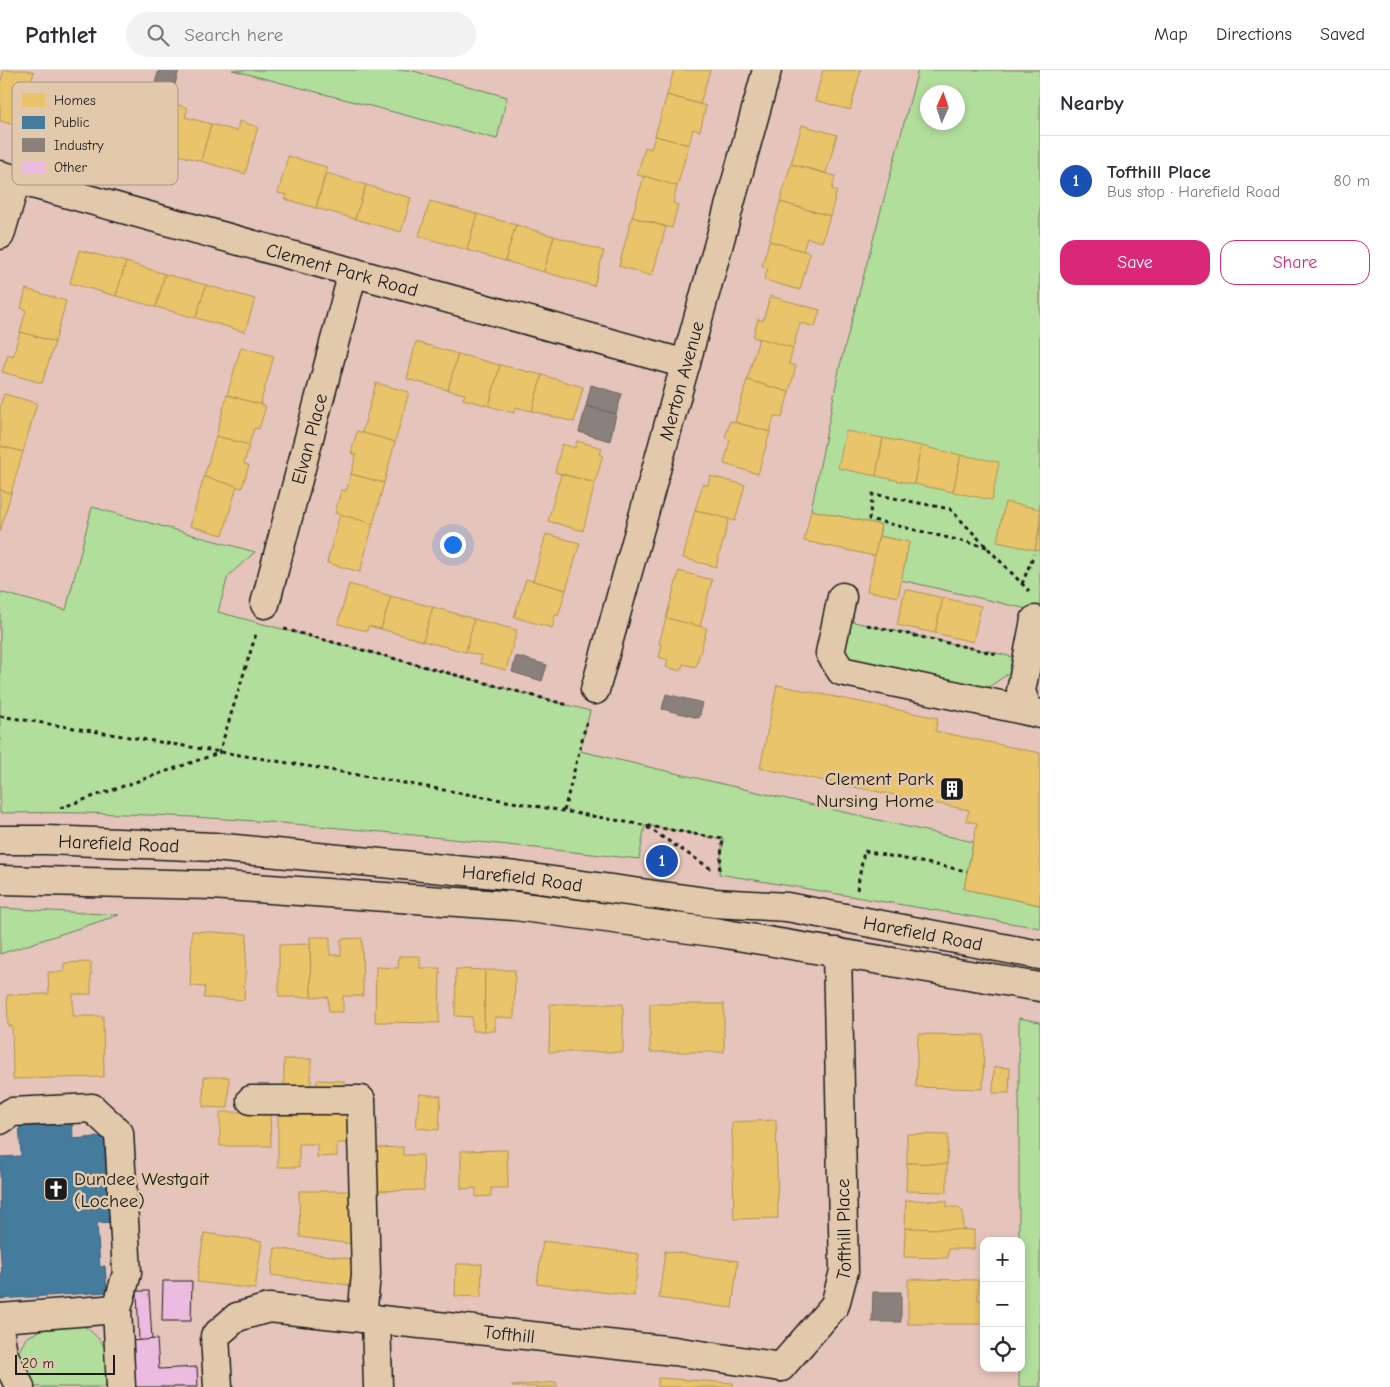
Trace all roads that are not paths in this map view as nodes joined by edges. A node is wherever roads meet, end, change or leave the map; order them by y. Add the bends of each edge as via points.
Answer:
1 (767, 70) edge
2 (8, 177) edge
3 (37, 185) edge
4 (0, 235) edge
5 (353, 272) junction
6 (686, 364) junction
7 (839, 608) road end
8 (1034, 608) road end
9 (262, 613) road end
10 (592, 700) road end
11 (1034, 713) edge
12 (0, 840) edge
13 (0, 880) edge
14 (837, 952) junction
15 (1040, 955) edge
16 (1040, 987) edge
17 (251, 1100) dead end
18 (0, 1120) edge
19 (117, 1309) junction
20 (0, 1318) edge
21 (369, 1318) junction
22 (0, 1334) edge
23 (782, 1377) edge
24 (20, 1387) edge
25 (121, 1387) edge
26 (218, 1387) edge
27 (378, 1387) edge

1 - 6 street, Merton Avenue
2 - 4 street
3 - 5 street, Clement Park Road
5 - 6 street, Clement Park Road
5 - 9 street, Elvan Place
6 - 10 street, Merton Avenue
7 - 11 street via 830,653 841,671
8 - 11 street via 1021,691
12 - 15 street, Harefield Road via 224,848 517,876 714,902 787,908
13 - 14 street, Harefield Road via 212,885 515,906
14 - 16 street, Harefield Road
14 - 23 street, Tofthill Place via 844,1271 835,1305
17 - 21 street via 361,1100
18 - 19 street via 12,1112 92,1108 119,1133 127,1273
19 - 20 street
19 - 25 street
21 - 23 street, Tofthill via 674,1351
21 - 26 street, Tofthill via 269,1308 237,1317 215,1336
21 - 27 street
22 - 24 street via 3,1354

